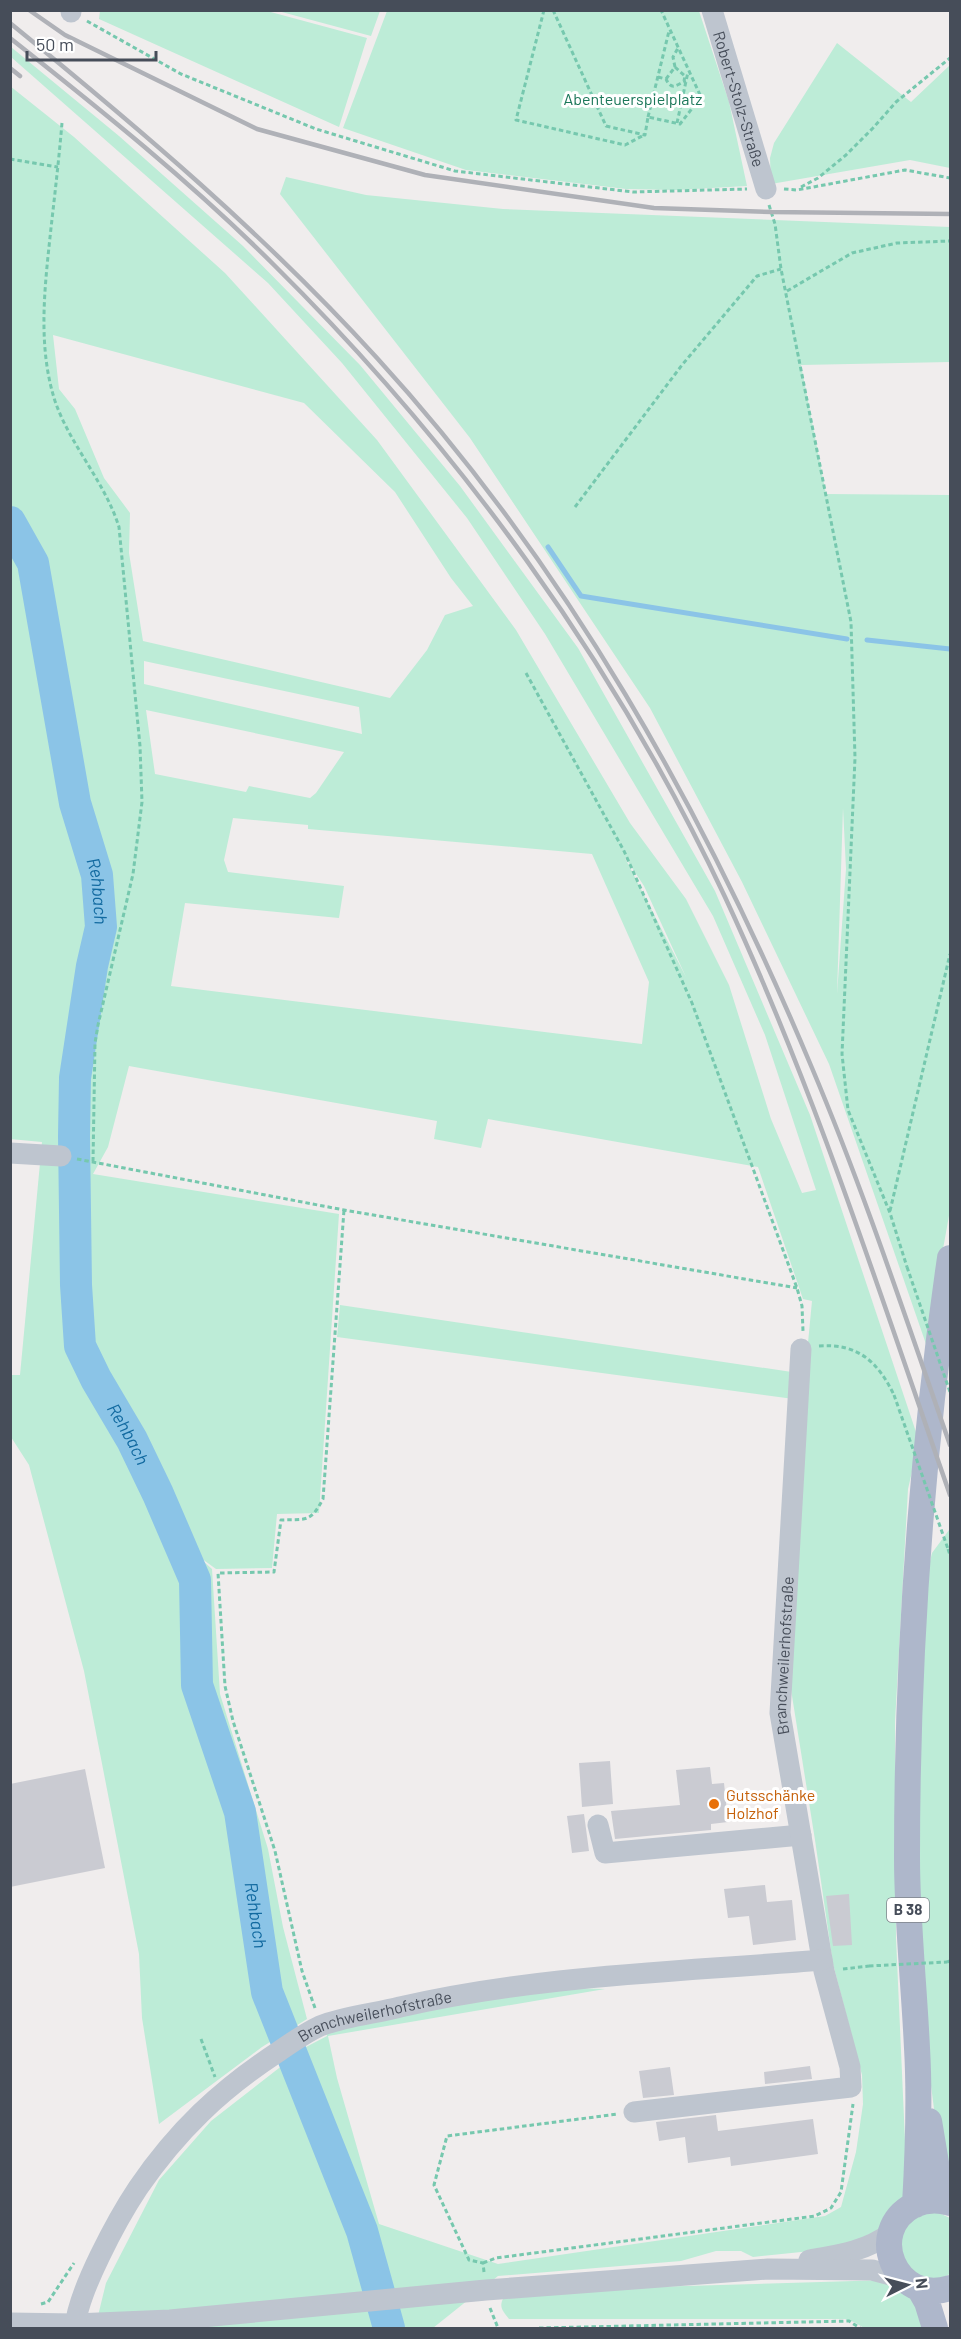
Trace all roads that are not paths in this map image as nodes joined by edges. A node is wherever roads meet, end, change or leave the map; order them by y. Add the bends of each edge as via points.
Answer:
1 (712, 10) edge
2 (766, 189) road end
3 (10, 1153) edge
4 (61, 1156) dead end
5 (951, 1258) edge
6 (801, 1349) road end
7 (598, 1825) dead end
8 (801, 1836) junction
9 (823, 1965) junction
10 (917, 2049) junction
11 (634, 2112) road end
12 (948, 2203) edge
13 (915, 2205) junction
14 (891, 2232) junction
15 (768, 2269) junction
16 (910, 2283) junction
17 (951, 2288) edge
18 (21, 2323) edge
19 (75, 2326) edge
20 (935, 2328) edge

1 - 2 street, Robert-Stolz-Straße
3 - 4 street
5 - 10 main road, B 38 via 938,1348 914,1601 907,1859
6 - 8 street, Branchweilerhofstraße via 780,1713
7 - 8 street via 605,1853
8 - 9 street, Branchweilerhofstraße
9 - 11 street, Branchweilerhofstraße via 850,2067 851,2087
9 - 19 street, Branchweilerhofstraße via 527,1984 450,1996 322,2026 220,2092 161,2154 125,2207 84,2295
10 - 12 main road, B 38 via 939,2181
10 - 13 main road, B 38
12 - 13 main road via 928,2201
13 - 14 main road via 900,2216
14 - 15 street via 864,2248
14 - 16 main road via 890,2254 895,2268
15 - 16 street via 872,2270
15 - 19 street
16 - 17 main road via 934,2291
16 - 20 main road via 927,2302
18 - 19 street

